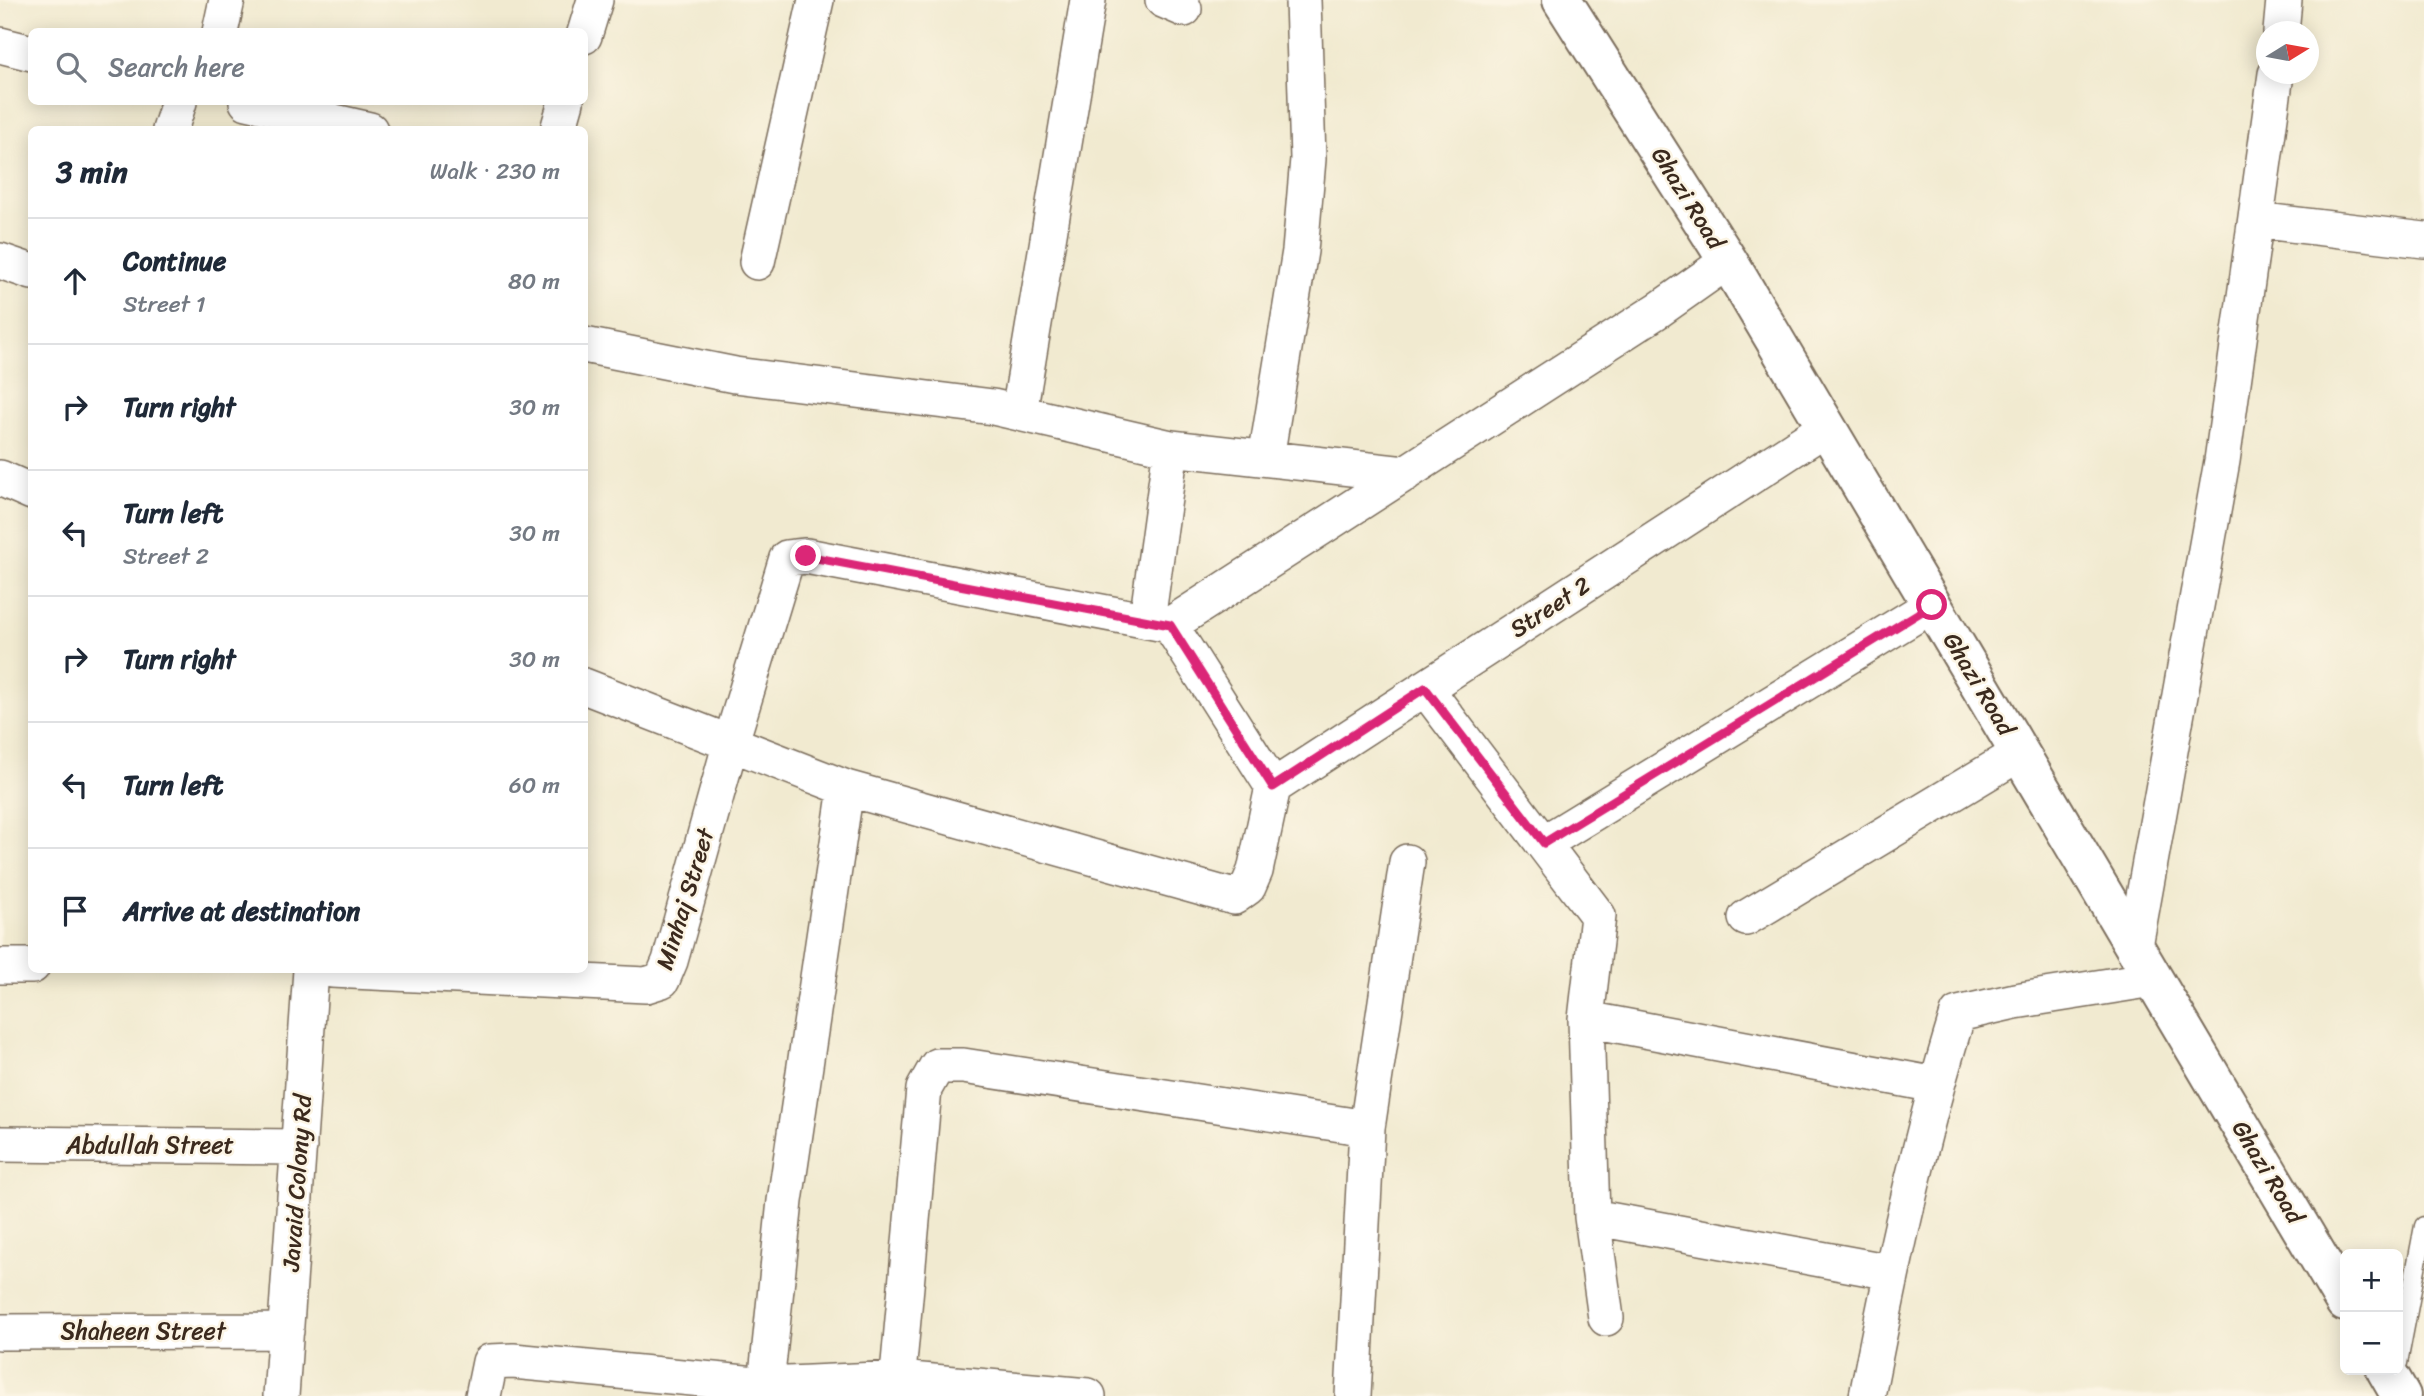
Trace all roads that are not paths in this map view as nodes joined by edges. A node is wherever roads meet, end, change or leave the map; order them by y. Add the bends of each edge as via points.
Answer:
1 (227, 0) edge
2 (595, 0) edge
3 (816, 0) edge
4 (1088, 0) edge
5 (1303, 0) edge
6 (1562, 0) edge
7 (2284, 0) edge
8 (2282, 21) edge
9 (221, 28) edge
10 (586, 28) edge
11 (0, 45) edge
12 (28, 52) edge
13 (2275, 84) edge
14 (178, 105) edge
15 (260, 105) edge
16 (565, 105) edge
17 (171, 126) edge
18 (352, 126) edge
19 (559, 126) edge
20 (2256, 220) junction
21 (2424, 240) edge
22 (0, 261) edge
23 (1728, 261) junction
24 (757, 262) dead end
25 (28, 271) edge
26 (588, 346) edge
27 (1019, 413) junction
28 (1827, 427) junction
29 (1171, 447) junction
30 (1266, 458) junction
31 (1405, 474) junction
32 (0, 478) edge
33 (28, 490) edge
34 (1932, 605) junction
35 (1159, 623) junction
36 (588, 688) edge
37 (1425, 688) junction
38 (731, 742) junction
39 (2020, 753) junction
40 (1273, 787) junction
41 (846, 788) junction
42 (1544, 843) junction
43 (1408, 862) dead end
44 (1746, 918) dead end
45 (2135, 946) junction
46 (0, 966) edge
47 (28, 966) edge
48 (311, 973) edge
49 (395, 973) edge
50 (2154, 979) junction
51 (1586, 1019) junction
52 (1936, 1085) junction
53 (1367, 1128) junction
54 (0, 1144) edge
55 (299, 1147) junction
56 (1592, 1217) junction
57 (2424, 1226) edge
58 (1891, 1272) junction
59 (2340, 1294) edge
60 (1606, 1318) dead end
61 (286, 1331) junction
62 (0, 1332) edge
63 (2395, 1376) edge
64 (766, 1385) junction
65 (897, 1387) edge
66 (281, 1396) edge
67 (483, 1396) edge
68 (1088, 1396) edge
69 (1353, 1396) edge
70 (1867, 1396) edge

1 - 9 street
2 - 10 street
3 - 24 street
4 - 27 street
5 - 30 street via 1308,159 1300,251
6 - 23 main road, Ghazi Road
7 - 8 street
11 - 12 street
13 - 20 street
14 - 17 street
15 - 18 street
16 - 19 street
20 - 21 street
20 - 45 street via 2222,461
22 - 25 street
23 - 28 main road, Ghazi Road
23 - 31 street
26 - 27 street via 735,375
27 - 29 street
28 - 34 main road, Ghazi Road
28 - 37 street, Street 2
29 - 30 street
29 - 35 street
30 - 31 street
31 - 35 street
32 - 33 street
34 - 39 main road, Ghazi Road
34 - 42 street
35 - 38 street via 806,556 787,558
35 - 40 street
36 - 38 street
37 - 40 street, Street 2
37 - 42 street
38 - 41 street
38 - 49 street, Minhaj Street via 662,980 646,985
39 - 44 street
39 - 45 main road, Ghazi Road
40 - 41 street via 1255,872 1248,887 1234,897
41 - 64 street via 785,1201
42 - 51 street via 1598,916
43 - 53 street
45 - 50 main road, Ghazi Road
46 - 47 street
48 - 55 street, Javaid Colony Rd
50 - 52 street via 1958,1014
50 - 59 main road, Ghazi Road
51 - 52 street
51 - 56 street
52 - 58 street
53 - 65 street via 976,1068 937,1066 924,1089
53 - 69 street
54 - 55 street, Abdullah Street
55 - 61 street, Javaid Colony Rd
56 - 58 street
56 - 60 street
57 - 63 lane
58 - 70 street
61 - 62 street, Shaheen Street
61 - 66 street, Javaid Colony Rd
64 - 65 street
64 - 67 street via 513,1361 490,1362
65 - 68 street

